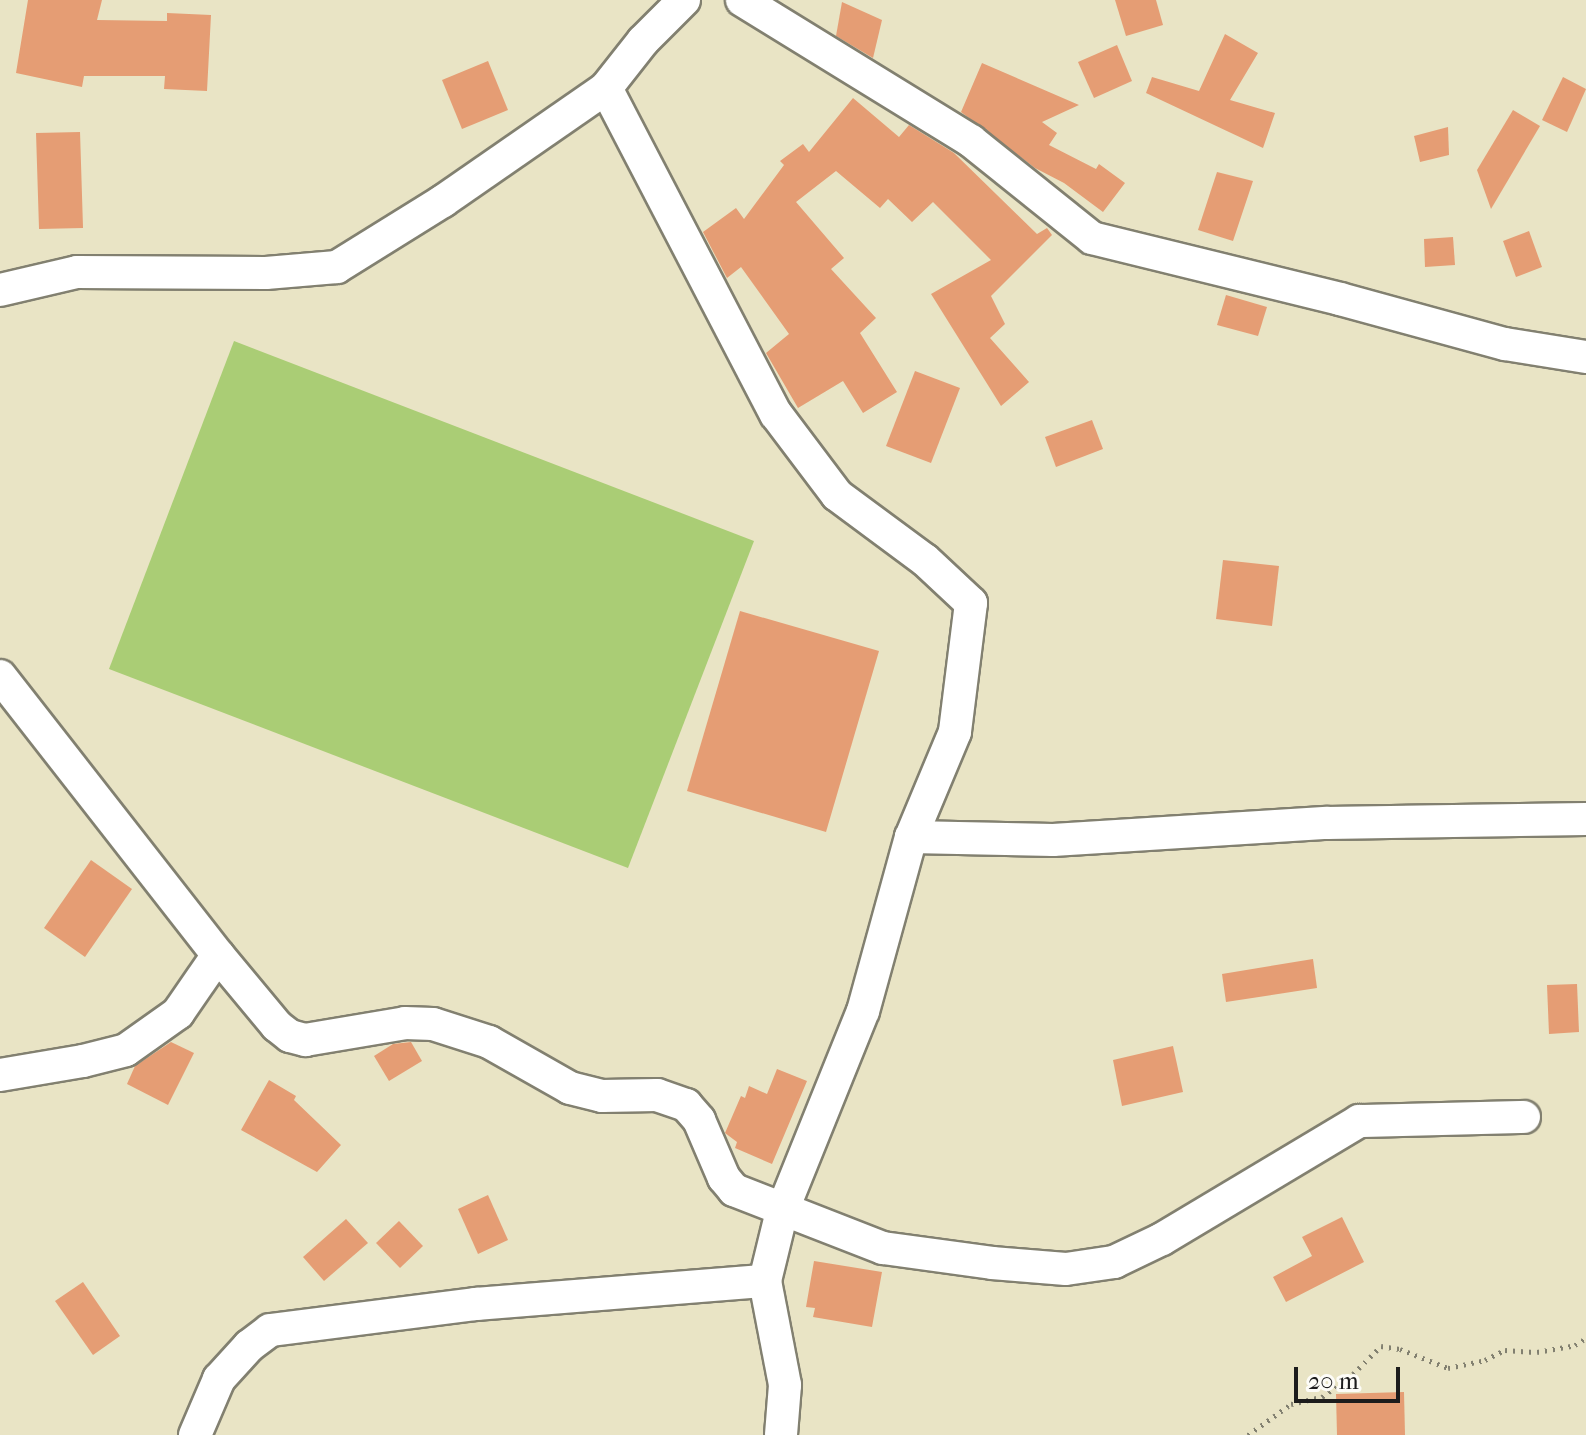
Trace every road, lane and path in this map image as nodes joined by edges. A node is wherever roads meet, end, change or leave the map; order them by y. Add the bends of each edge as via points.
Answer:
1 (684, 0) edge
2 (742, 0) edge
3 (606, 88) junction
4 (0, 290) edge
5 (1586, 357) edge
6 (0, 676) edge
7 (1586, 819) edge
8 (911, 837) junction
9 (218, 955) junction
10 (0, 1075) edge
11 (1524, 1117) dead end
12 (782, 1211) junction
13 (765, 1281) junction
14 (1586, 1338) edge
15 (195, 1435) edge
16 (781, 1435) edge
17 (1248, 1435) edge

1 - 3 street
2 - 5 street via 971,141 1092,238 1505,344
3 - 4 street via 337,267 266,273 77,272
3 - 8 street via 776,414 837,495 925,560 971,603 955,732
6 - 9 street
7 - 8 street via 1327,823 1053,840
8 - 12 street via 863,1011
9 - 10 street via 178,1013 126,1050
9 - 12 street via 290,1036 305,1040 405,1023 433,1024 489,1042 570,1088 602,1096 657,1095 686,1105 734,1190
11 - 12 street via 1359,1121 1162,1239 1114,1262 1066,1269 883,1248
12 - 13 street
13 - 15 street via 476,1304 270,1330 219,1379
13 - 16 street via 785,1385
14 - 17 path via 1537,1352 1505,1350 1448,1368 1381,1346 1322,1397 1291,1404

